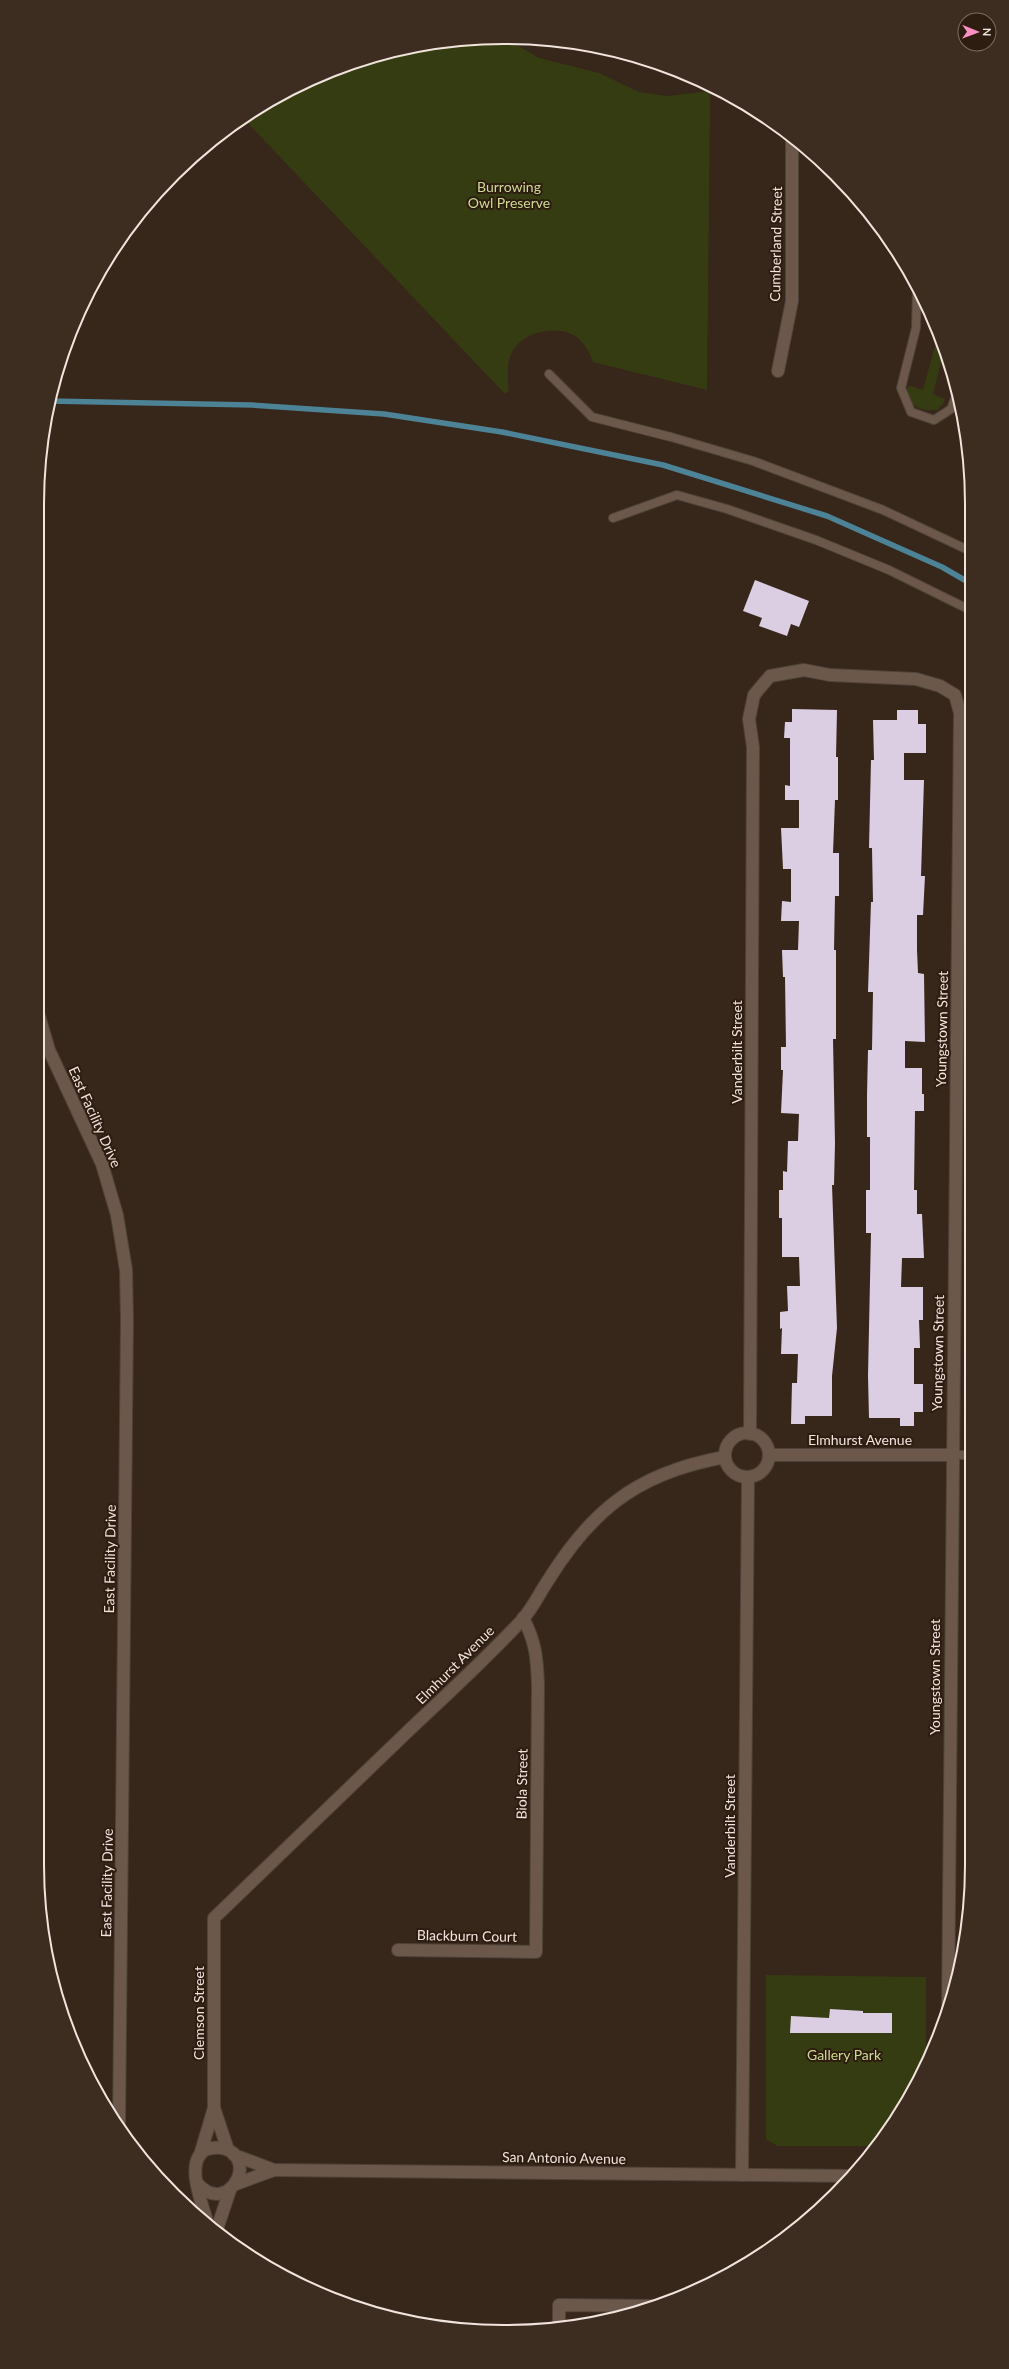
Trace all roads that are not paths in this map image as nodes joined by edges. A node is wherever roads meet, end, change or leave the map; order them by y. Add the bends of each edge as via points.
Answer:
1 (792, 145) edge
2 (917, 299) edge
3 (778, 371) dead end
4 (549, 374) dead end
5 (953, 403) edge
6 (613, 518) dead end
7 (965, 549) edge
8 (965, 608) edge
9 (770, 676) joint
10 (964, 737) edge
11 (44, 1033) edge
12 (750, 1434) junction
13 (769, 1455) junction
14 (952, 1455) junction
15 (965, 1455) edge
16 (725, 1457) junction
17 (748, 1477) junction
18 (523, 1618) junction
19 (214, 1918) joint
20 (398, 1950) dead end
21 (536, 1952) joint
22 (948, 1987) edge
23 (214, 2108) junction
24 (119, 2115) edge
25 (231, 2153) junction
26 (200, 2155) junction
27 (274, 2170) junction
28 (742, 2176) junction
29 (841, 2179) edge
30 (197, 2183) junction
31 (233, 2187) junction
32 (205, 2215) edge
33 (218, 2225) edge
34 (636, 2306) edge
35 (559, 2322) edge

1 - 3 street, Cumberland Street via 792,301
2 - 5 lane via 916,328 901,388 911,412 934,420 951,409
4 - 7 lane via 592,417 753,461 883,510
6 - 8 lane via 677,495 741,513 816,540 888,570
9 - 10 street, Youngstown Street via 804,670 916,679 940,686 955,695
9 - 12 street, Vanderbilt Street via 754,695 749,719 753,747
10 - 14 street, Youngstown Street
11 - 24 street, East Facility Drive via 49,1050 102,1164 117,1215 126,1270 128,1320
12 - 13 street via 762,1440
12 - 16 street via 734,1438
13 - 14 street, Elmhurst Avenue
13 - 17 street via 764,1469 755,1476
14 - 15 lane
14 - 22 street, Youngstown Street
16 - 17 street via 733,1472
16 - 18 street, Elmhurst Avenue via 686,1466 662,1475 635,1488 615,1502 577,1540
17 - 28 street, Vanderbilt Street
18 - 19 street, Elmhurst Avenue
18 - 21 street, Biola Street via 533,1636 538,1685
19 - 23 street, Clemson Street
20 - 21 street, Blackburn Court
23 - 25 street, Clemson Street
23 - 26 street, Clemson Street
25 - 26 street via 213,2148
25 - 27 street, San Antonio Avenue
25 - 31 street via 240,2169
26 - 30 street via 194,2168
27 - 28 street, San Antonio Avenue
27 - 31 street, San Antonio Avenue
28 - 29 street, San Antonio Avenue
30 - 31 street via 208,2192 216,2194
30 - 32 street
31 - 33 street
34 - 35 street via 559,2305

